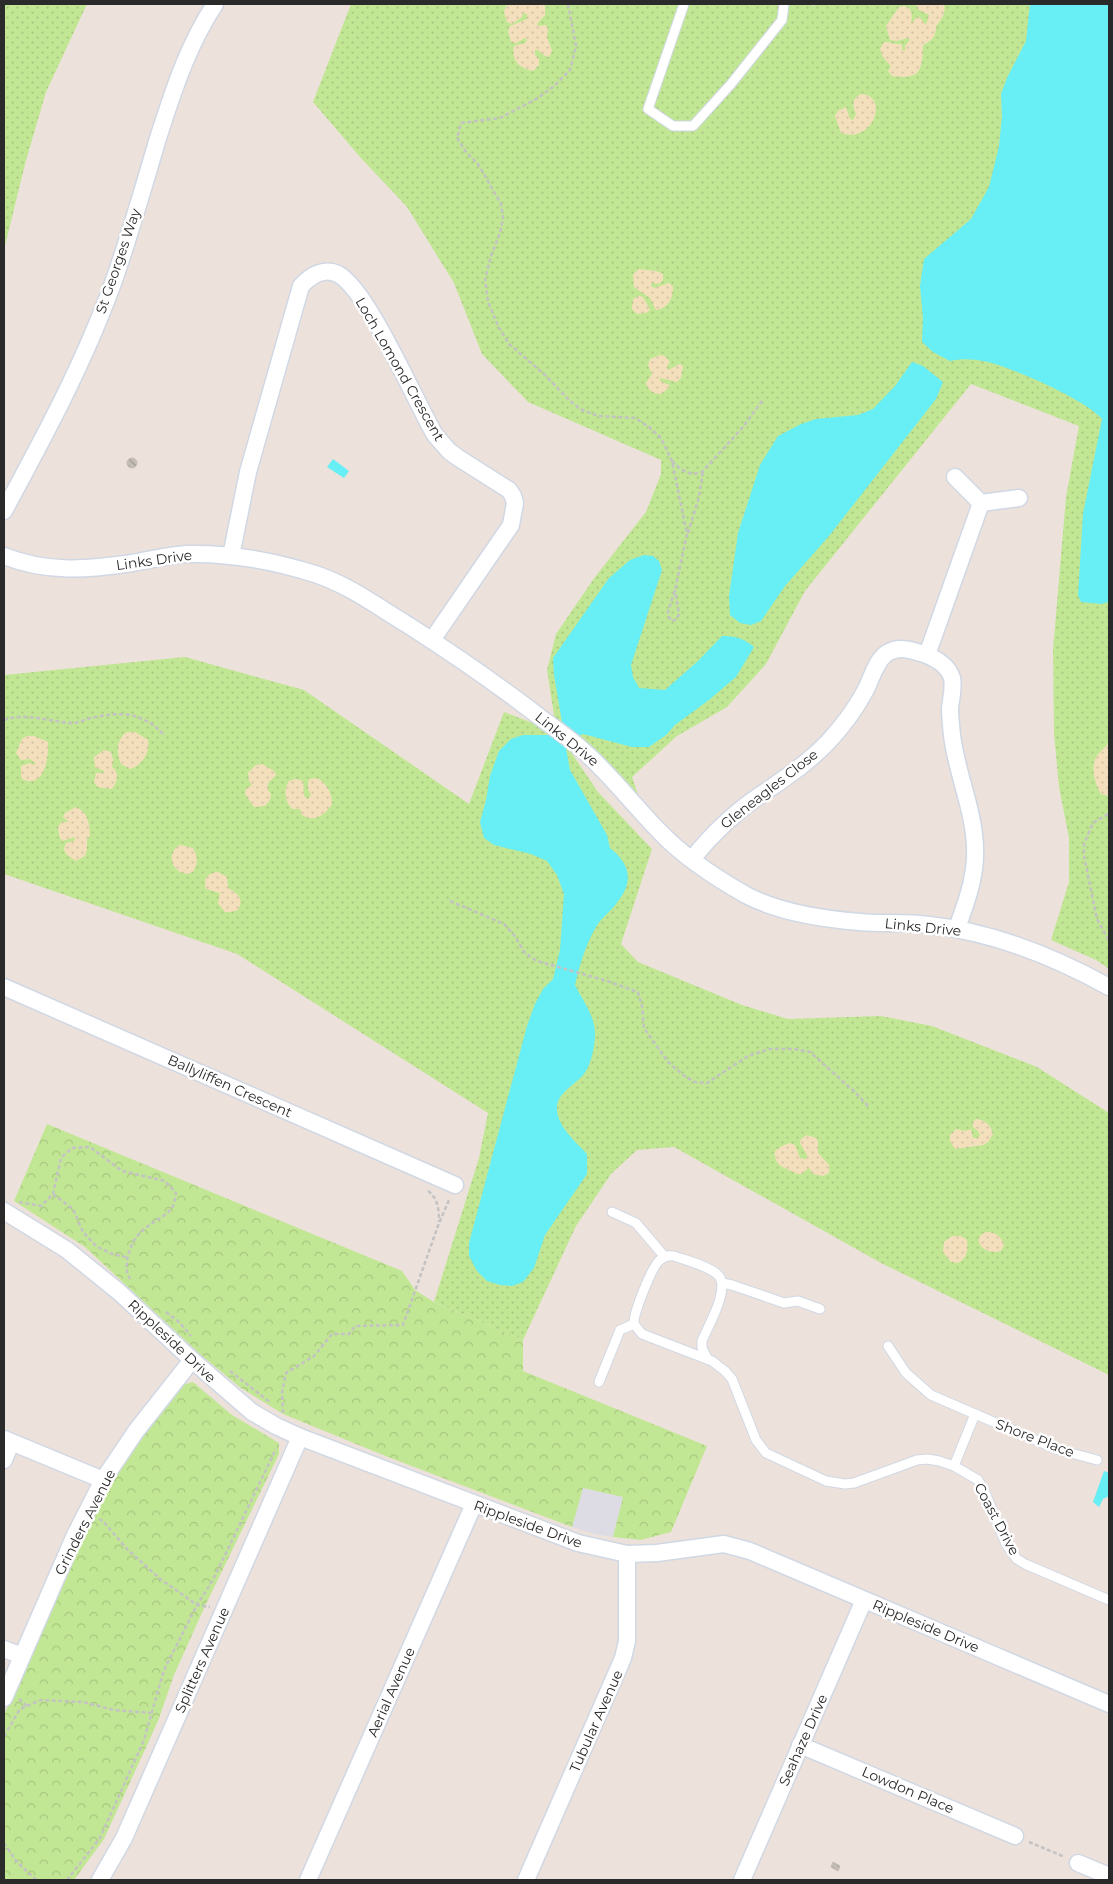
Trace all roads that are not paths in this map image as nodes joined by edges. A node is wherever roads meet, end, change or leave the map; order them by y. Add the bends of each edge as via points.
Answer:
1 (215, 4) edge
2 (684, 4) edge
3 (784, 4) edge
4 (955, 477) dead end
5 (1019, 498) dead end
6 (981, 503) junction
7 (4, 511) edge
8 (4, 556) edge
9 (231, 556) junction
10 (432, 640) junction
11 (927, 656) junction
12 (692, 859) junction
13 (957, 928) junction
14 (4, 987) edge
15 (1109, 987) edge
16 (455, 1185) road end
17 (9, 1206) edge
18 (612, 1212) dead end
19 (664, 1256) junction
20 (722, 1283) junction
21 (820, 1309) dead end
22 (634, 1324) junction
23 (888, 1346) dead end
24 (706, 1358) junction
25 (192, 1360) junction
26 (598, 1382) dead end
27 (975, 1414) junction
28 (292, 1434) junction
29 (8, 1441) edge
30 (4, 1460) edge
31 (1097, 1460) dead end
32 (954, 1466) junction
33 (103, 1480) junction
34 (474, 1504) junction
35 (627, 1554) junction
36 (864, 1600) junction
37 (1109, 1600) edge
38 (4, 1649) edge
39 (22, 1656) junction
40 (4, 1698) edge
41 (1109, 1704) edge
42 (800, 1745) junction
43 (1015, 1836) road end
44 (1078, 1863) road end
45 (1109, 1876) edge
46 (100, 1880) edge
47 (308, 1880) edge
48 (526, 1880) edge
49 (742, 1880) edge

1 - 7 street, St Georges Way via 194,38 179,73 122,256 92,337 62,403
2 - 3 lane via 648,110 673,126 693,126 782,20
4 - 6 street
5 - 6 street
6 - 11 street
8 - 9 street, Links Drive via 49,568 89,569 185,554
9 - 10 street, Links Drive via 258,559 319,575 349,589
9 - 10 street, Loch Lomond Crescent via 248,472 301,286 319,273 338,274 352,286 373,317 441,443 457,457 504,486 513,496 515,509 511,525
10 - 12 street, Links Drive via 517,699 587,754 626,792 660,832
11 - 12 street, Gleneagles Close via 900,649 886,654 853,711 827,743 721,827
11 - 13 street, Gleneagles Close via 945,666 952,678 952,737 974,840 972,876
12 - 13 street, Links Drive via 750,896 786,909 825,918
13 - 15 street, Links Drive via 1056,959
14 - 16 street, Ballyliffen Crescent
17 - 25 street, Rippleside Drive via 119,1292
18 - 19 lane via 636,1222
19 - 20 lane via 674,1256 712,1271
19 - 22 lane via 657,1263 636,1311
20 - 21 lane via 784,1303 798,1301
20 - 24 lane via 720,1300 702,1340
22 - 24 lane, Coast Drive via 642,1334
22 - 26 lane via 620,1330
23 - 27 lane, Shore Place via 906,1373 930,1394
24 - 32 lane, Coast Drive via 719,1365 732,1379 760,1447 774,1458 800,1470 826,1481 844,1484 928,1458
25 - 28 street, Rippleside Drive via 252,1412
25 - 33 street, Grinders Avenue via 136,1431
27 - 31 lane, Shore Place via 1056,1449
27 - 32 lane
28 - 34 street, Rippleside Drive
28 - 46 street, Splitters Avenue via 224,1610 124,1838
29 - 30 street
29 - 33 street
32 - 37 lane, Coast Drive via 978,1480 1006,1544 1017,1559
33 - 39 street, Grinders Avenue
34 - 35 street, Rippleside Drive via 578,1544
34 - 47 street, Aerial Avenue
35 - 36 street, Rippleside Drive via 730,1545
35 - 48 street, Tubular Avenue via 627,1641 623,1658
36 - 41 street, Rippleside Drive
36 - 42 street, Seahaze Drive
38 - 39 street
39 - 40 street, Grinders Avenue
42 - 43 street, Lowdon Place
42 - 49 street, Seahaze Drive
44 - 45 street

